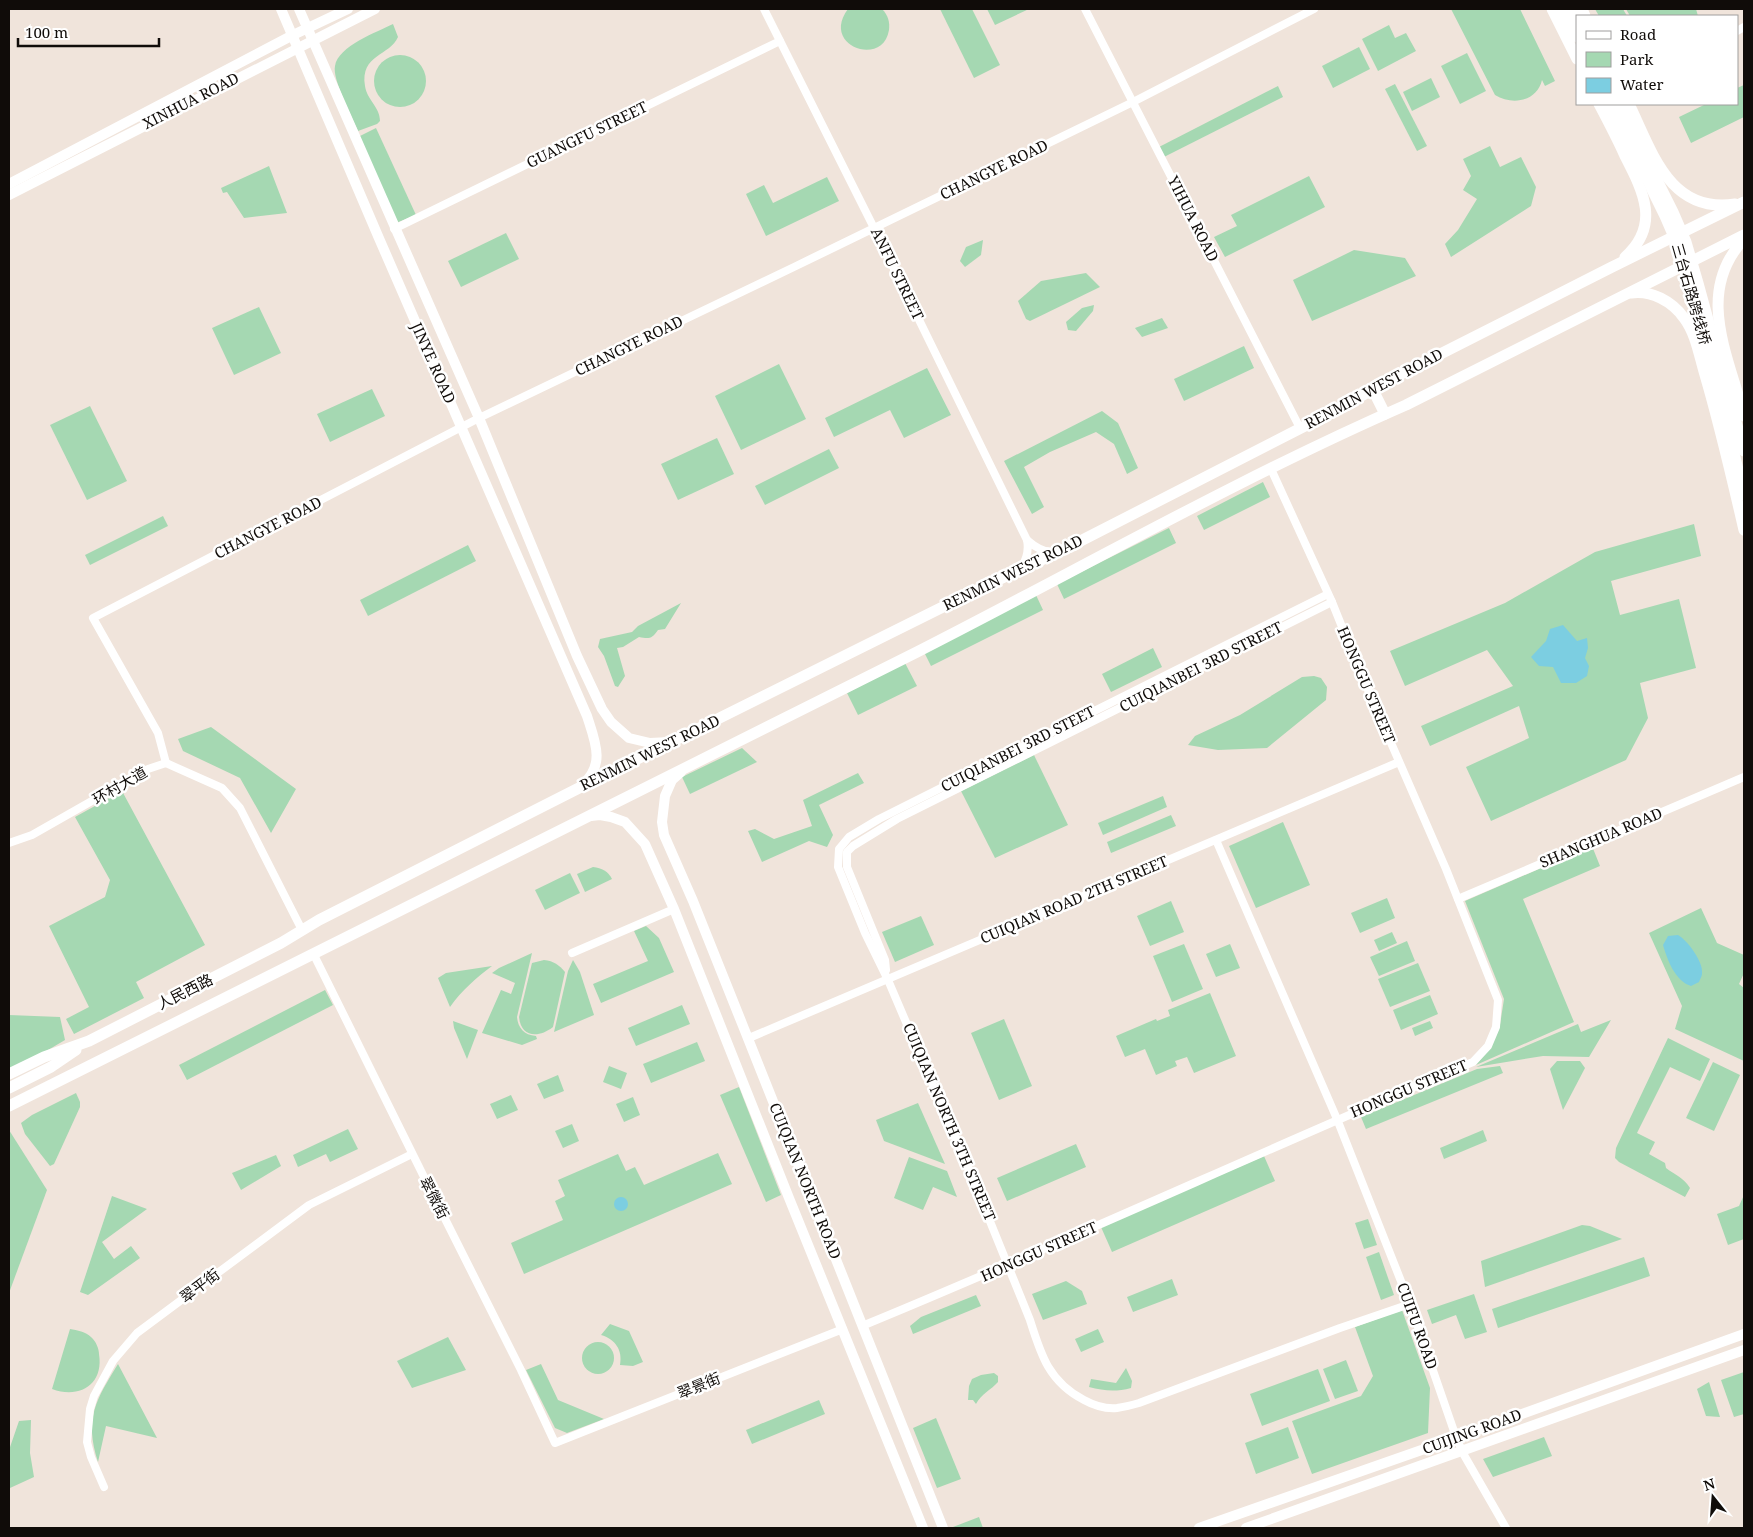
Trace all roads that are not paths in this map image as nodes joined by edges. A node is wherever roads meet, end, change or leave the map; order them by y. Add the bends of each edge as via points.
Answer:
1 (281, 9) edge
2 (298, 9) edge
3 (348, 9) edge
4 (375, 9) edge
5 (764, 9) edge
6 (1085, 9) edge
7 (1314, 9) edge
8 (1552, 9) edge
9 (1563, 9) edge
10 (307, 28) junction
11 (293, 35) junction
12 (1576, 35) edge
13 (312, 40) junction
14 (780, 41) junction
15 (298, 47) junction
16 (1576, 57) edge
17 (1133, 102) junction
18 (1600, 105) edge
19 (1610, 105) edge
20 (1620, 105) edge
21 (1629, 105) edge
22 (9, 184) edge
23 (9, 195) edge
24 (1744, 202) edge
25 (874, 228) junction
26 (394, 229) junction
27 (1744, 235) edge
28 (1744, 239) edge
29 (1612, 267) junction
30 (1625, 295) junction
31 (1373, 390) junction
32 (1385, 414) junction
33 (1744, 416) edge
34 (479, 418) junction
35 (461, 428) junction
36 (1300, 428) junction
37 (1744, 451) edge
38 (1271, 469) junction
39 (1744, 495) edge
40 (1744, 530) edge
41 (1027, 540) junction
42 (1061, 551) junction
43 (1020, 570) junction
44 (1328, 594) junction
45 (1332, 602) junction
46 (676, 741) junction
47 (1399, 762) junction
48 (166, 763) junction
49 (688, 767) junction
50 (1744, 777) edge
51 (577, 789) junction
52 (588, 817) junction
53 (1216, 840) junction
54 (9, 843) edge
55 (1458, 899) junction
56 (674, 909) junction
57 (302, 930) junction
58 (282, 943) joint
59 (313, 953) junction
60 (572, 953) dead end
61 (292, 963) joint
62 (888, 980) junction
63 (748, 1038) junction
64 (89, 1041) junction
65 (99, 1061) junction
66 (9, 1074) edge
67 (9, 1088) edge
68 (9, 1106) edge
69 (9, 1113) edge
70 (1337, 1119) junction
71 (412, 1154) junction
72 (1009, 1265) junction
73 (1410, 1304) junction
74 (862, 1326) junction
75 (843, 1329) junction
76 (1744, 1334) edge
77 (1744, 1350) edge
78 (1456, 1437) junction
79 (555, 1443) joint
80 (1463, 1452) junction
81 (104, 1487) dead end
82 (923, 1528) edge
83 (943, 1528) edge
84 (1199, 1528) edge
85 (1246, 1528) edge
86 (1506, 1528) edge

1 - 11 main road, JINYE ROAD
2 - 10 main road, JINYE ROAD
3 - 10 main road, XINHUA ROAD
4 - 13 main road, XINHUA ROAD
5 - 14 street, ANFU STREET
6 - 17 street, YIHUA ROAD
7 - 17 street, CHANGYE ROAD
8 - 16 main road
9 - 12 main road
10 - 11 main road, XINHUA ROAD
10 - 13 main road, JINYE ROAD
11 - 15 main road, JINYE ROAD
11 - 22 main road, XINHUA ROAD
13 - 15 main road, XINHUA ROAD
13 - 26 main road, JINYE ROAD
14 - 25 street, ANFU STREET
14 - 26 street, GUANGFU STREET
15 - 23 main road, XINHUA ROAD
15 - 35 main road, JINYE ROAD
17 - 25 street, CHANGYE ROAD
17 - 36 street, YIHUA ROAD
18 - 29 main road via 1640,184 1646,206 1643,234 1634,249
19 - 39 main road, 三台石路跨线桥 via 1678,246
20 - 37 main road, 三台石路跨线桥 via 1686,242
21 - 24 main road via 1663,173 1678,189 1697,200 1715,204
24 - 29 main road, RENMIN WEST ROAD
25 - 34 street, CHANGYE ROAD
25 - 41 street, ANFU STREET
26 - 34 main road, JINYE ROAD
27 - 30 main road, RENMIN WEST ROAD
28 - 33 main road via 1732,254 1720,280 1718,297 1719,324
29 - 31 main road, RENMIN WEST ROAD
30 - 32 main road, RENMIN WEST ROAD
30 - 40 main road via 1647,294 1671,304 1693,332
31 - 32 main road
31 - 36 main road, RENMIN WEST ROAD
32 - 38 main road, RENMIN WEST ROAD
34 - 35 street, CHANGYE ROAD
34 - 46 main road, JINYE ROAD via 602,709 629,738 650,743
35 - 48 street, CHANGYE ROAD via 94,618 158,733
35 - 51 main road, JINYE ROAD via 587,716 597,752 596,764 588,780
36 - 42 main road, RENMIN WEST ROAD
38 - 44 street, HONGGU STREET
38 - 49 main road, RENMIN WEST ROAD
41 - 42 street via 1049,552
41 - 43 street via 1028,553
42 - 43 main road, RENMIN WEST ROAD
43 - 46 main road, RENMIN WEST ROAD
44 - 45 street, HONGGU STREET
44 - 62 street, CUIQIANBEI 3RD STEET via 912,802 849,837 839,850 838,867
45 - 47 street, HONGGU STREET
45 - 62 street, CUIQIANBEI 3RD STREET via 902,817 853,846 847,852 847,867 885,960
46 - 51 main road, RENMIN WEST ROAD
47 - 53 street, CUIQIAN ROAD 2TH STREET
47 - 55 street, HONGGU STREET
48 - 54 street, 环村大道 via 148,769 32,836
48 - 57 street, 环村大道 via 222,788 240,808
49 - 52 main road, RENMIN WEST ROAD
49 - 63 main road, CUIQIAN NORTH ROAD via 672,780 668,789 662,812 664,835
50 - 55 street, SHANGHUA ROAD
51 - 57 main road, RENMIN WEST ROAD
52 - 56 main road, CUIQIAN NORTH ROAD via 618,818 630,826 645,844
52 - 59 main road, RENMIN WEST ROAD
53 - 62 street, CUIQIAN ROAD 2TH STREET
53 - 70 street, CUIFU ROAD
55 - 70 street, HONGGU STREET via 1498,1000 1496,1027 1488,1046 1473,1062
56 - 60 street
56 - 75 main road, CUIQIAN NORTH ROAD
57 - 58 main road, RENMIN WEST ROAD
58 - 64 main road, 人民西路
59 - 61 main road, RENMIN WEST ROAD
59 - 71 street, 翠微街
61 - 65 main road, 人民西路
62 - 63 street, CUIQIAN ROAD 2TH STREET
62 - 72 street, CUIQIAN NORTH 3TH STREET
63 - 74 main road, CUIQIAN NORTH ROAD
64 - 66 main road, 人民西路
64 - 67 main road, 人民西路 via 51,1067
65 - 68 main road, 人民西路
65 - 69 main road, 人民西路
70 - 72 street, HONGGU STREET
70 - 73 street, CUIFU ROAD
71 - 79 street, 翠微街
71 - 81 street, 翠平街 via 310,1206 137,1333 113,1361 90,1409 87,1442
72 - 73 street, CUIQIAN NORTH 3TH STREET via 1048,1368 1060,1384 1074,1394 1094,1405 1115,1408 1139,1403
72 - 74 street, HONGGU STREET
73 - 78 street, CUIFU ROAD
74 - 83 main road, CUIQIAN NORTH ROAD
75 - 79 street, 翠景街
75 - 82 main road, CUIQIAN NORTH ROAD
76 - 78 main road, CUIJING ROAD
77 - 80 main road, CUIJING ROAD
78 - 80 street, CUIFU ROAD
78 - 84 main road, CUIJING ROAD
80 - 85 main road, CUIJING ROAD
80 - 86 street, CUIFU ROAD

